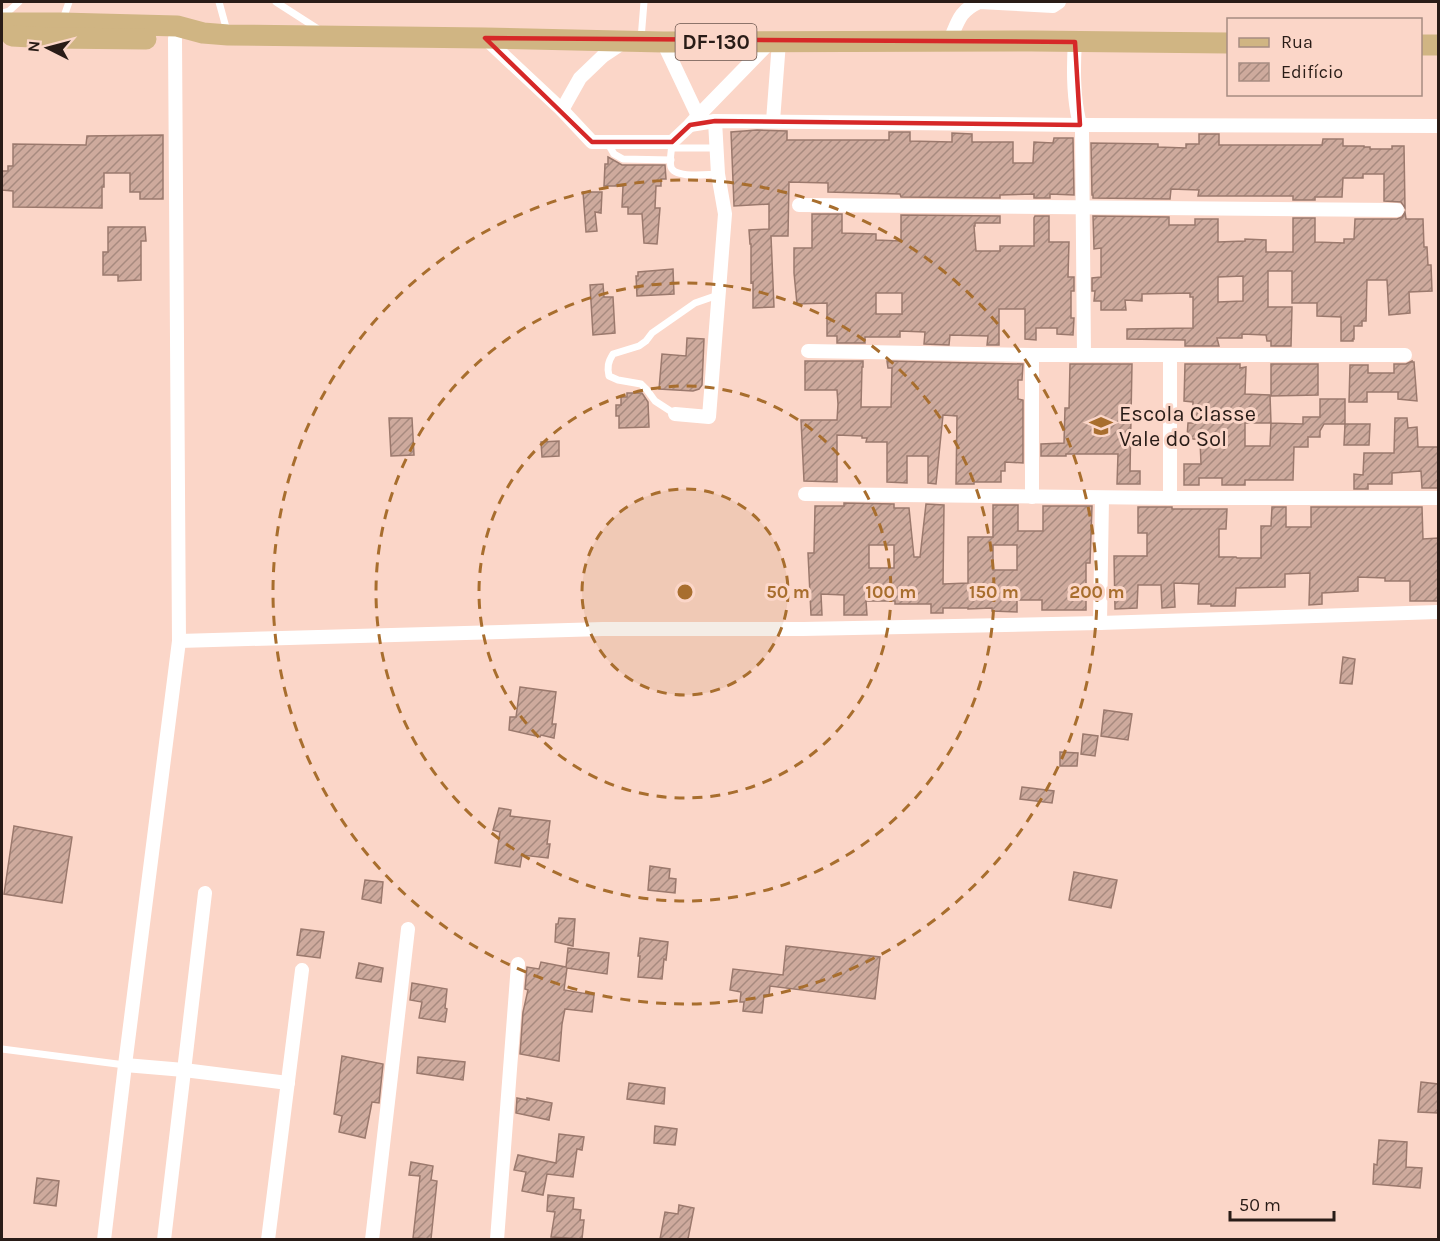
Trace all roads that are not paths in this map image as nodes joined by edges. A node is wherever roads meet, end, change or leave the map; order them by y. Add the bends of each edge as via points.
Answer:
1 (19, 2) edge
2 (69, 2) edge
3 (219, 2) edge
4 (276, 2) edge
5 (644, 2) edge
6 (1059, 2) edge
7 (2, 13) edge
8 (2, 23) edge
9 (56, 30) junction
10 (176, 33) junction
11 (2, 35) edge
12 (228, 35) junction
13 (328, 36) junction
14 (485, 38) junction
15 (633, 41) junction
16 (663, 42) junction
17 (775, 42) junction
18 (949, 42) junction
19 (1075, 42) junction
20 (1227, 43) edge
21 (1422, 45) edge
22 (1438, 45) edge
23 (562, 110) junction
24 (694, 121) junction
25 (715, 121) junction
26 (773, 121) junction
27 (1080, 125) junction
28 (1438, 126) edge
29 (607, 142) junction
30 (672, 145) junction
31 (717, 148) junction
32 (671, 160) junction
33 (718, 174) junction
34 (799, 204) dead end
35 (1083, 207) junction
36 (1397, 210) dead end
37 (718, 295) junction
38 (808, 351) dead end
39 (1032, 355) junction
40 (1084, 355) junction
41 (1170, 355) junction
42 (1405, 355) dead end
43 (675, 414) joint
44 (805, 494) dead end
45 (1032, 497) junction
46 (1102, 498) junction
47 (1170, 498) junction
48 (1438, 498) edge
49 (1438, 612) edge
50 (1100, 623) junction
51 (179, 641) junction
52 (205, 893) dead end
53 (408, 929) dead end
54 (518, 964) dead end
55 (302, 970) dead end
56 (2, 1049) edge
57 (124, 1065) junction
58 (184, 1070) junction
59 (288, 1083) junction
60 (104, 1239) edge
61 (164, 1239) edge
62 (268, 1239) edge
63 (372, 1239) edge
64 (496, 1239) edge

1 - 7 lane
2 - 9 lane
3 - 12 lane
4 - 13 lane
5 - 15 lane
6 - 18 street via 1053,6 979,2 962,13
8 - 9 main road, DF-130
9 - 10 main road, DF-130
9 - 11 main road, DF-130
10 - 12 main road, DF-130
10 - 51 street
12 - 13 main road, DF-130
13 - 14 main road, DF-130
14 - 15 main road, DF-130
14 - 23 street
15 - 16 main road, DF-130
15 - 23 street via 603,56 580,78
16 - 17 main road, DF-130
16 - 24 street
17 - 18 main road, DF-130
17 - 24 street
17 - 26 street
18 - 19 main road, DF-130
19 - 20 main road, DF-130
19 - 27 street
21 - 22 main road
23 - 29 street via 592,142
24 - 25 street
24 - 30 street
25 - 26 street
25 - 31 street
26 - 27 street
27 - 28 street
27 - 35 street
29 - 30 street
29 - 32 lane via 614,154 623,159
30 - 31 lane
30 - 32 lane
31 - 33 street
32 - 33 lane via 671,166 681,175
33 - 37 street via 725,214
34 - 35 street
35 - 36 street
35 - 40 street
37 - 43 street via 709,417
37 - 43 lane via 695,303 639,346 614,354 609,361 609,376 641,384 655,401
38 - 39 street
39 - 40 street
39 - 45 street
40 - 41 street
41 - 42 street
41 - 47 street
44 - 45 street
45 - 46 street
46 - 47 street
46 - 50 street
47 - 48 street
49 - 50 street
50 - 51 street via 603,629
51 - 57 street
52 - 58 street
53 - 63 street
54 - 64 street
55 - 59 street
56 - 57 lane
57 - 58 street
57 - 60 street
58 - 59 street
58 - 61 street
59 - 62 street

